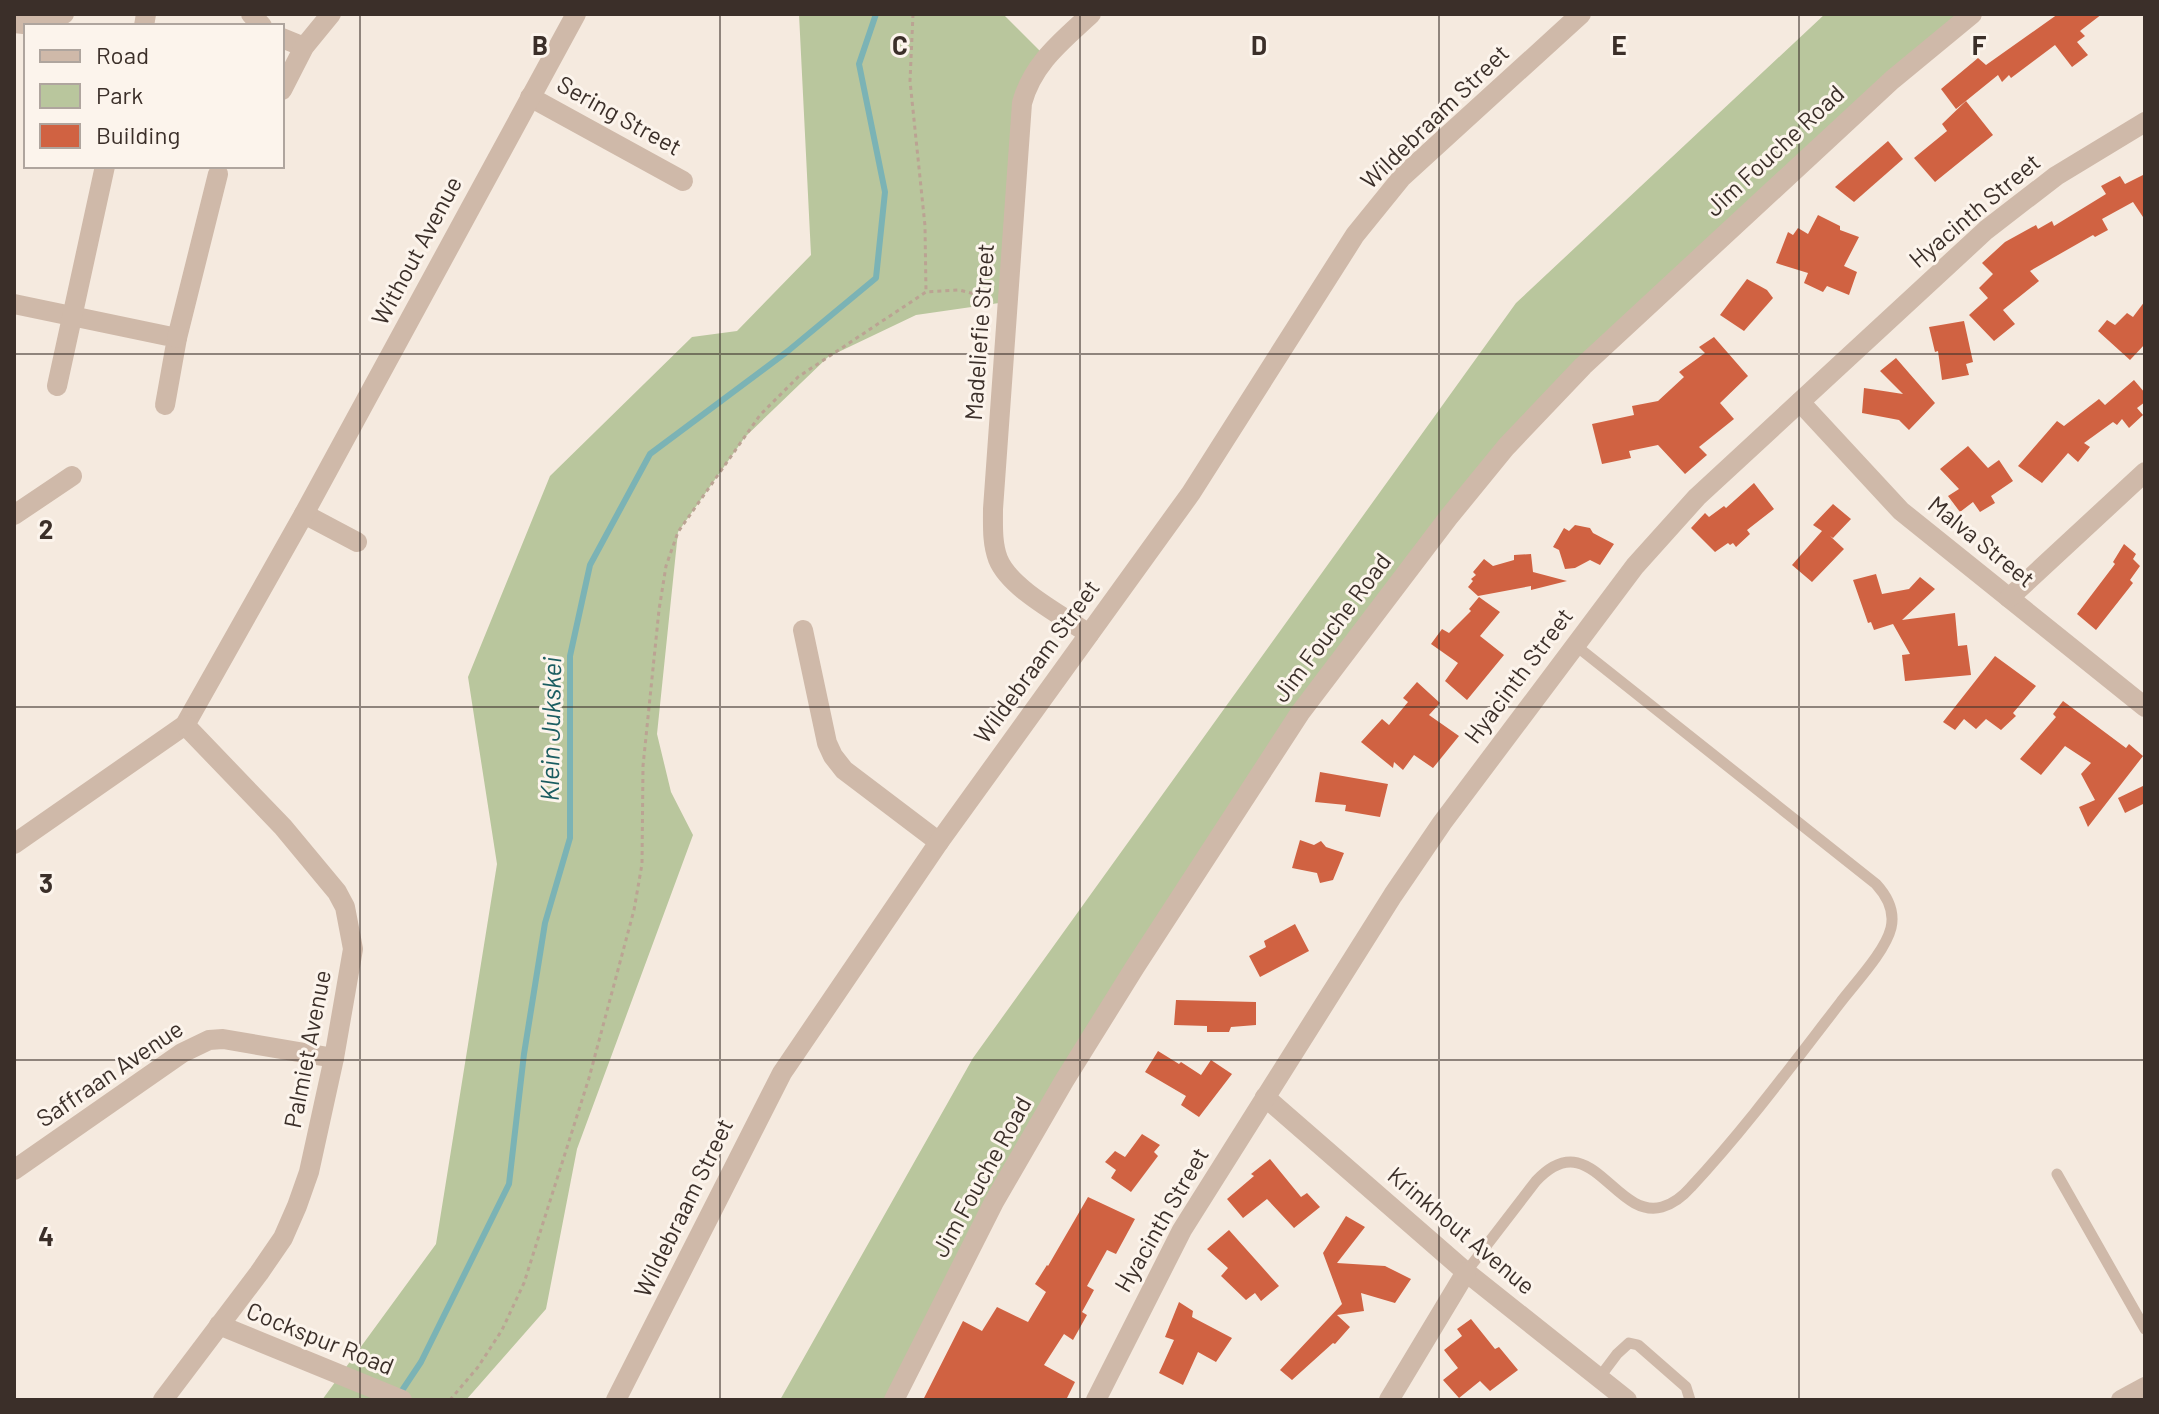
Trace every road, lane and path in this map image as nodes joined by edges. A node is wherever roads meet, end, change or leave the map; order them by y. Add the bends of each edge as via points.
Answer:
1 (64, 14) edge
2 (331, 14) edge
3 (576, 14) edge
4 (913, 14) edge
5 (1091, 14) edge
6 (1581, 14) edge
7 (1972, 14) edge
8 (36, 24) edge
9 (284, 39) edge
10 (304, 47) junction
11 (284, 86) edge
12 (530, 97) junction
13 (2145, 122) edge
14 (105, 168) edge
15 (218, 174) dead end
16 (683, 181) dead end
17 (926, 292) junction
18 (1009, 303) junction
19 (14, 304) edge
20 (71, 316) junction
21 (177, 338) junction
22 (57, 386) dead end
23 (1800, 402) junction
24 (165, 405) dead end
25 (2145, 472) edge
26 (72, 476) dead end
27 (304, 514) junction
28 (14, 515) edge
29 (357, 542) dead end
30 (2009, 598) junction
31 (803, 630) dead end
32 (1089, 634) junction
33 (1575, 645) junction
34 (2145, 707) edge
35 (185, 725) junction
36 (939, 842) junction
37 (14, 844) edge
38 (334, 1058) junction
39 (1265, 1097) junction
40 (14, 1170) edge
41 (2057, 1174) dead end
42 (1466, 1272) junction
43 (219, 1325) junction
44 (2145, 1329) edge
45 (1599, 1378) junction
46 (2145, 1387) edge
47 (163, 1400) edge
48 (402, 1400) edge
49 (450, 1400) edge
50 (616, 1400) edge
51 (894, 1400) edge
52 (1096, 1400) edge
53 (1389, 1400) edge
54 (1627, 1400) edge
55 (1690, 1400) edge
56 (2121, 1400) edge

1 - 8 street
2 - 10 street
3 - 12 street, Without Avenue
4 - 17 path via 910,81
5 - 18 street, Madeliefie Street via 1044,58 1022,103
6 - 32 street, Wildebraam Street via 1381,201 1191,493
7 - 51 street, Jim Fouche Road via 1892,80 1583,366 1448,518 1300,713 1135,967 994,1202
9 - 10 street
10 - 11 street
12 - 16 street, Sering Street
12 - 27 street, Without Avenue
13 - 23 street, Hyacinth Street via 2021,201
14 - 20 street
15 - 21 street
17 - 18 path via 959,290
17 - 49 path via 798,377 760,415 678,532 659,610 643,766 642,864 634,910 589,1078 524,1283 502,1330
18 - 32 street, Madeliefie Street via 994,543 1000,564 1015,582
19 - 20 street
20 - 21 street
20 - 22 street
21 - 24 street
23 - 30 street, Malva Street via 1901,511
23 - 33 street, Hyacinth Street via 1680,515
25 - 30 street
26 - 28 street
27 - 29 street
27 - 35 street, Without Avenue
30 - 34 street, Malva Street
31 - 36 street via 833,756
32 - 36 street, Wildebraam Street
33 - 39 street, Hyacinth Street via 1442,823
33 - 42 lane via 1876,884 1887,899 1891,930 1758,1109 1681,1197 1662,1207 1645,1207 1594,1169 1562,1164 1536,1181
35 - 37 street, Without Avenue
35 - 38 street, Palmiet Avenue via 283,827 345,907 353,949
36 - 50 street, Wildebraam Street via 782,1073
38 - 40 street, Saffraan Avenue via 209,1040 182,1053
38 - 43 street, Palmiet Avenue via 297,1206 283,1238
39 - 42 street, Krinkhout Avenue
39 - 52 street, Hyacinth Street via 1182,1230
41 - 44 lane
42 - 45 street, Krinkhout Avenue
42 - 53 street
43 - 47 street, Palmiet Avenue
43 - 48 street, Cockspur Road
45 - 54 street, Krinkhout Avenue
45 - 55 lane via 1629,1343 1638,1345 1686,1387
46 - 56 street

